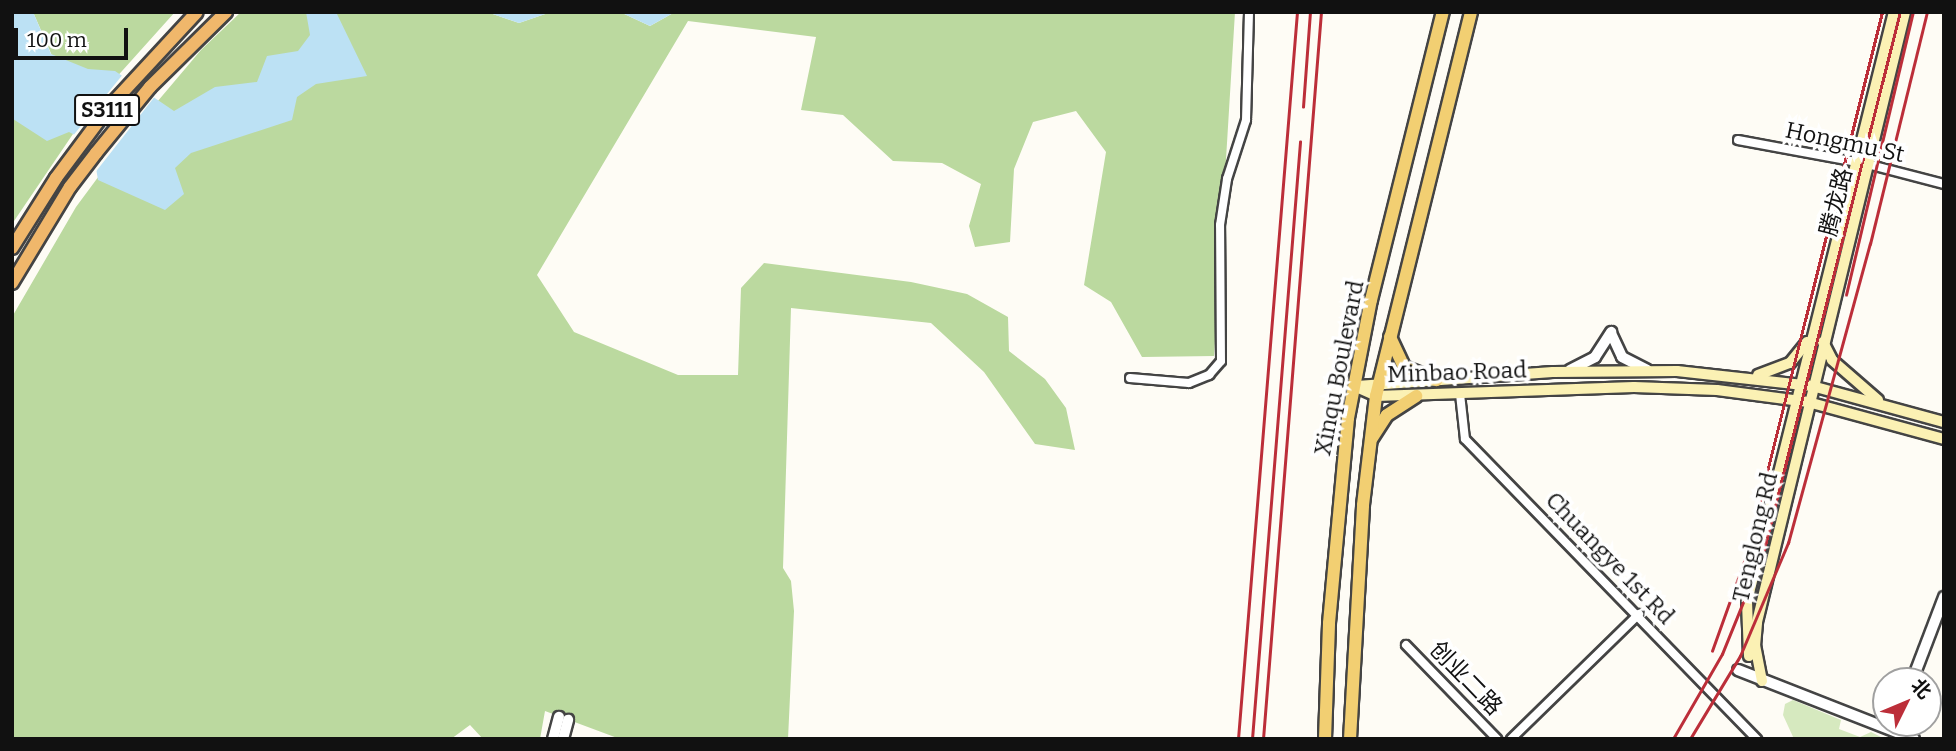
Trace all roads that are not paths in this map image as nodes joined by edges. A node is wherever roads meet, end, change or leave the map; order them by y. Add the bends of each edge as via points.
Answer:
1 (197, 12) edge
2 (226, 12) edge
3 (1249, 12) edge
4 (1443, 12) edge
5 (1471, 12) edge
6 (1894, 12) edge
7 (1905, 12) edge
8 (1738, 140) dead end
9 (1861, 163) junction
10 (1944, 184) edge
11 (12, 248) edge
12 (12, 283) edge
13 (1813, 331) junction
14 (1390, 337) junction
15 (1823, 342) junction
16 (1649, 370) junction
17 (1562, 372) junction
18 (1748, 376) junction
19 (1130, 378) dead end
20 (1436, 380) junction
21 (1800, 384) junction
22 (1354, 386) junction
23 (1812, 386) junction
24 (1377, 389) junction
25 (1460, 394) junction
26 (1416, 396) junction
27 (1796, 400) junction
28 (1808, 402) junction
29 (1883, 403) junction
30 (1944, 422) edge
31 (1944, 439) edge
32 (1369, 445) junction
33 (1944, 597) edge
34 (1639, 614) junction
35 (1406, 645) dead end
36 (1917, 667) edge
37 (1738, 670) dead end
38 (1759, 680) junction
39 (1872, 719) edge
40 (553, 739) edge
41 (563, 739) edge
42 (1325, 739) edge
43 (1350, 739) edge
44 (1497, 739) edge
45 (1511, 739) edge
46 (1758, 739) edge

1 - 11 highway, S3111 via 56,178
2 - 12 highway, S3111 via 177,59 70,187
3 - 19 street via 1246,120 1227,179 1220,225 1221,361 1209,375 1189,383
4 - 22 main road, Xinqu Boulevard
5 - 14 main road, Xinqu Boulevard
6 - 9 main road
7 - 9 main road, 腾龙路
8 - 9 street, Hongmu St
9 - 10 street, Hongmu St
9 - 13 main road, Tenglong Rd
9 - 15 main road, 腾龙路
13 - 18 main road via 1790,363
13 - 21 main road, Tenglong Rd
14 - 20 main road via 1404,367
14 - 24 main road, Xinqu Boulevard
15 - 23 main road, 腾龙路
15 - 29 main road via 1851,380
16 - 17 main road, Minbao Road
16 - 17 street via 1622,357 1611,332 1595,357
16 - 18 main road, Minbao Road
17 - 20 main road, Minbao Road
18 - 21 main road, Minbao Road
20 - 24 main road, Minbao Road
21 - 23 main road, Minbao Road
21 - 27 main road, Tenglong Rd
22 - 24 main road, Minbao Road
22 - 42 main road, Xinqu Boulevard via 1341,472
23 - 28 main road, 腾龙路
23 - 29 main road, Minbao Road
24 - 26 main road, Minbao Road
24 - 32 main road, Xinqu Boulevard
25 - 26 main road, Minbao Road
25 - 27 main road, Minbao Road via 1676,387
25 - 34 street, Chuangye 1st Rd via 1465,439
26 - 32 main road via 1387,415
27 - 28 main road, Minbao Road
27 - 38 main road, Tenglong Rd via 1747,601 1749,655
28 - 31 main road, Minbao Road
28 - 38 main road, Tenglong Rd via 1757,622
29 - 30 main road, Minbao Road
32 - 43 main road, Xinqu Boulevard
33 - 36 street
34 - 45 street
34 - 46 street, Chuangye 1st Rd
35 - 44 street, 创业二路
37 - 38 street
38 - 39 street
40 - 41 street via 563,718

